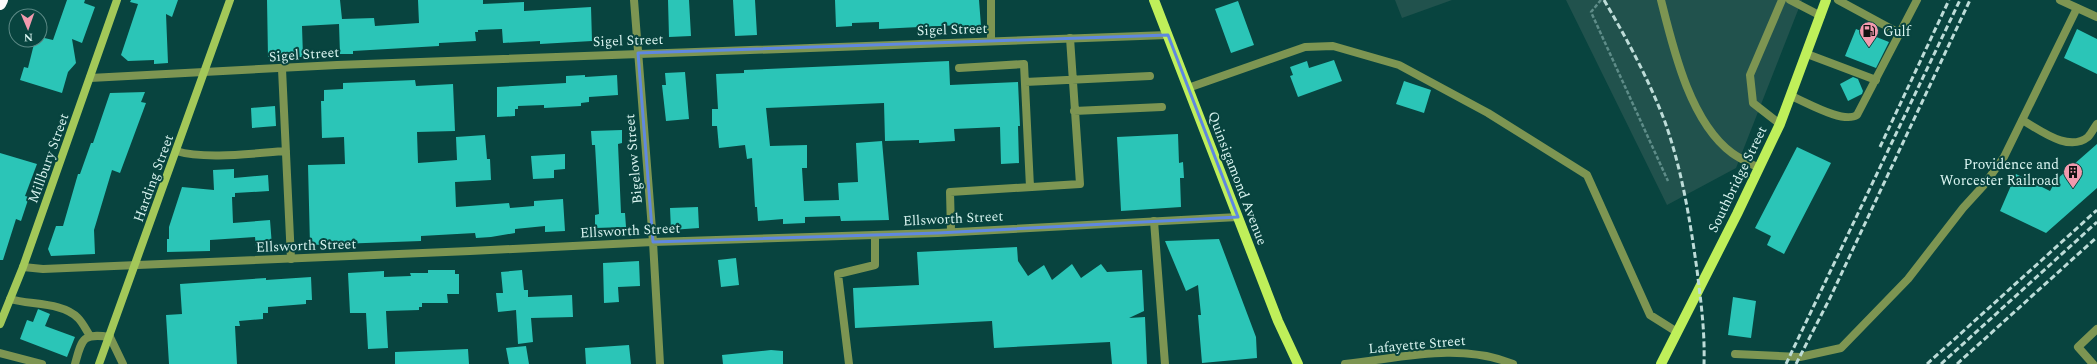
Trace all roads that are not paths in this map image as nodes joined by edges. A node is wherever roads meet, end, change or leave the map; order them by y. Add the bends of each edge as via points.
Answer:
1 (2, 0) edge
2 (117, 0) edge
3 (230, 0) edge
4 (634, 0) edge
5 (991, 0) edge
6 (1154, 0) edge
7 (1661, 0) edge
8 (1782, 0) edge
9 (1790, 0) edge
10 (1826, 0) edge
11 (1838, 0) edge
12 (1917, 0) edge
13 (2060, 0) edge
14 (0, 4) edge
15 (2077, 8) junction
16 (1821, 16) junction
17 (2097, 18) edge
18 (1899, 33) junction
19 (1168, 35) junction
20 (1070, 38) junction
21 (991, 41) junction
22 (638, 53) junction
23 (1807, 54) junction
24 (959, 68) dead end
25 (282, 69) junction
26 (205, 74) junction
27 (1150, 76) dead end
28 (90, 78) junction
29 (1072, 80) junction
30 (1876, 80) junction
31 (1025, 82) junction
32 (1188, 88) junction
33 (1791, 96) junction
34 (1162, 107) dead end
35 (1074, 111) junction
36 (2022, 120) junction
37 (1780, 124) junction
38 (2097, 124) edge
39 (176, 151) junction
40 (286, 151) junction
41 (1758, 168) junction
42 (1030, 187) junction
43 (1238, 217) junction
44 (1154, 222) junction
45 (951, 231) junction
46 (875, 235) junction
47 (653, 242) junction
48 (291, 259) junction
49 (134, 266) junction
50 (23, 267) junction
51 (10, 299) junction
52 (1, 319) edge
53 (2097, 329) edge
54 (1677, 332) junction
55 (90, 336) junction
56 (110, 337) junction
57 (0, 353) edge
58 (1734, 354) dead end
59 (42, 364) edge
60 (75, 364) edge
61 (99, 364) edge
62 (123, 364) edge
63 (660, 364) edge
64 (849, 364) edge
65 (1164, 364) edge
66 (1298, 364) edge
67 (1345, 364) edge
68 (1513, 364) edge
69 (1661, 364) edge
70 (2093, 364) edge

1 - 14 highway
2 - 28 main road, Millbury Street
3 - 26 main road, Harding Street
4 - 22 street, Bigelow Street
5 - 21 street
6 - 19 main road, Quinsigamond Avenue
7 - 41 street via 1692,100 1717,139 1732,153
8 - 37 street via 1750,75 1753,103
9 - 16 street
10 - 16 main road, Southbridge Street
11 - 18 street
12 - 18 street
13 - 15 street
15 - 17 street
15 - 36 street
16 - 23 main road, Southbridge Street
18 - 30 street
19 - 20 street, Sigel Street
19 - 32 main road, Quinsigamond Avenue
20 - 21 street, Sigel Street
20 - 29 street
21 - 22 street, Sigel Street
22 - 25 street, Sigel Street
22 - 47 street, Bigelow Street
23 - 30 street
23 - 33 main road, Southbridge Street
24 - 31 street via 1024,64
25 - 26 street, Sigel Street
25 - 40 street
26 - 28 street, Sigel Street
26 - 39 main road, Harding Street
27 - 29 street
28 - 50 main road, Millbury Street
29 - 31 street
29 - 35 street
30 - 33 street via 1857,115 1852,118 1840,117
31 - 42 street
32 - 43 main road, Quinsigamond Avenue
32 - 54 street via 1305,47 1333,46 1399,65 1488,113 1587,175 1650,316
33 - 37 main road, Southbridge Street
34 - 35 street
35 - 42 street via 1080,184
36 - 38 street via 2060,141 2068,142 2077,142 2088,137
36 - 58 street via 2004,157 1984,185 1908,279 1841,348 1800,357
37 - 41 main road, Southbridge Street
39 - 40 street via 188,154
39 - 49 main road, Harding Street
40 - 48 street
41 - 54 main road, Southbridge Street
42 - 45 street via 950,192
43 - 44 street, Ellsworth Street
43 - 66 main road, Quinsigamond Avenue via 1278,321
44 - 45 street, Ellsworth Street
44 - 65 street
45 - 46 street, Ellsworth Street
46 - 47 street, Ellsworth Street
46 - 64 street via 875,265 838,274
47 - 48 street, Ellsworth Street
47 - 63 street, Bigelow Street
48 - 49 street, Ellsworth Street
49 - 50 street, Ellsworth Street via 43,269
49 - 56 main road, Harding Street
50 - 51 main road, Millbury Street
51 - 52 main road, Millbury Street
51 - 55 street via 26,304 65,309 77,317
53 - 70 street via 2078,347
54 - 69 main road, Southbridge Street
55 - 56 street
55 - 60 street via 81,343
56 - 61 main road, Harding Street
56 - 62 street
57 - 59 street
67 - 68 street, Lafayette Street via 1465,352 1485,354

